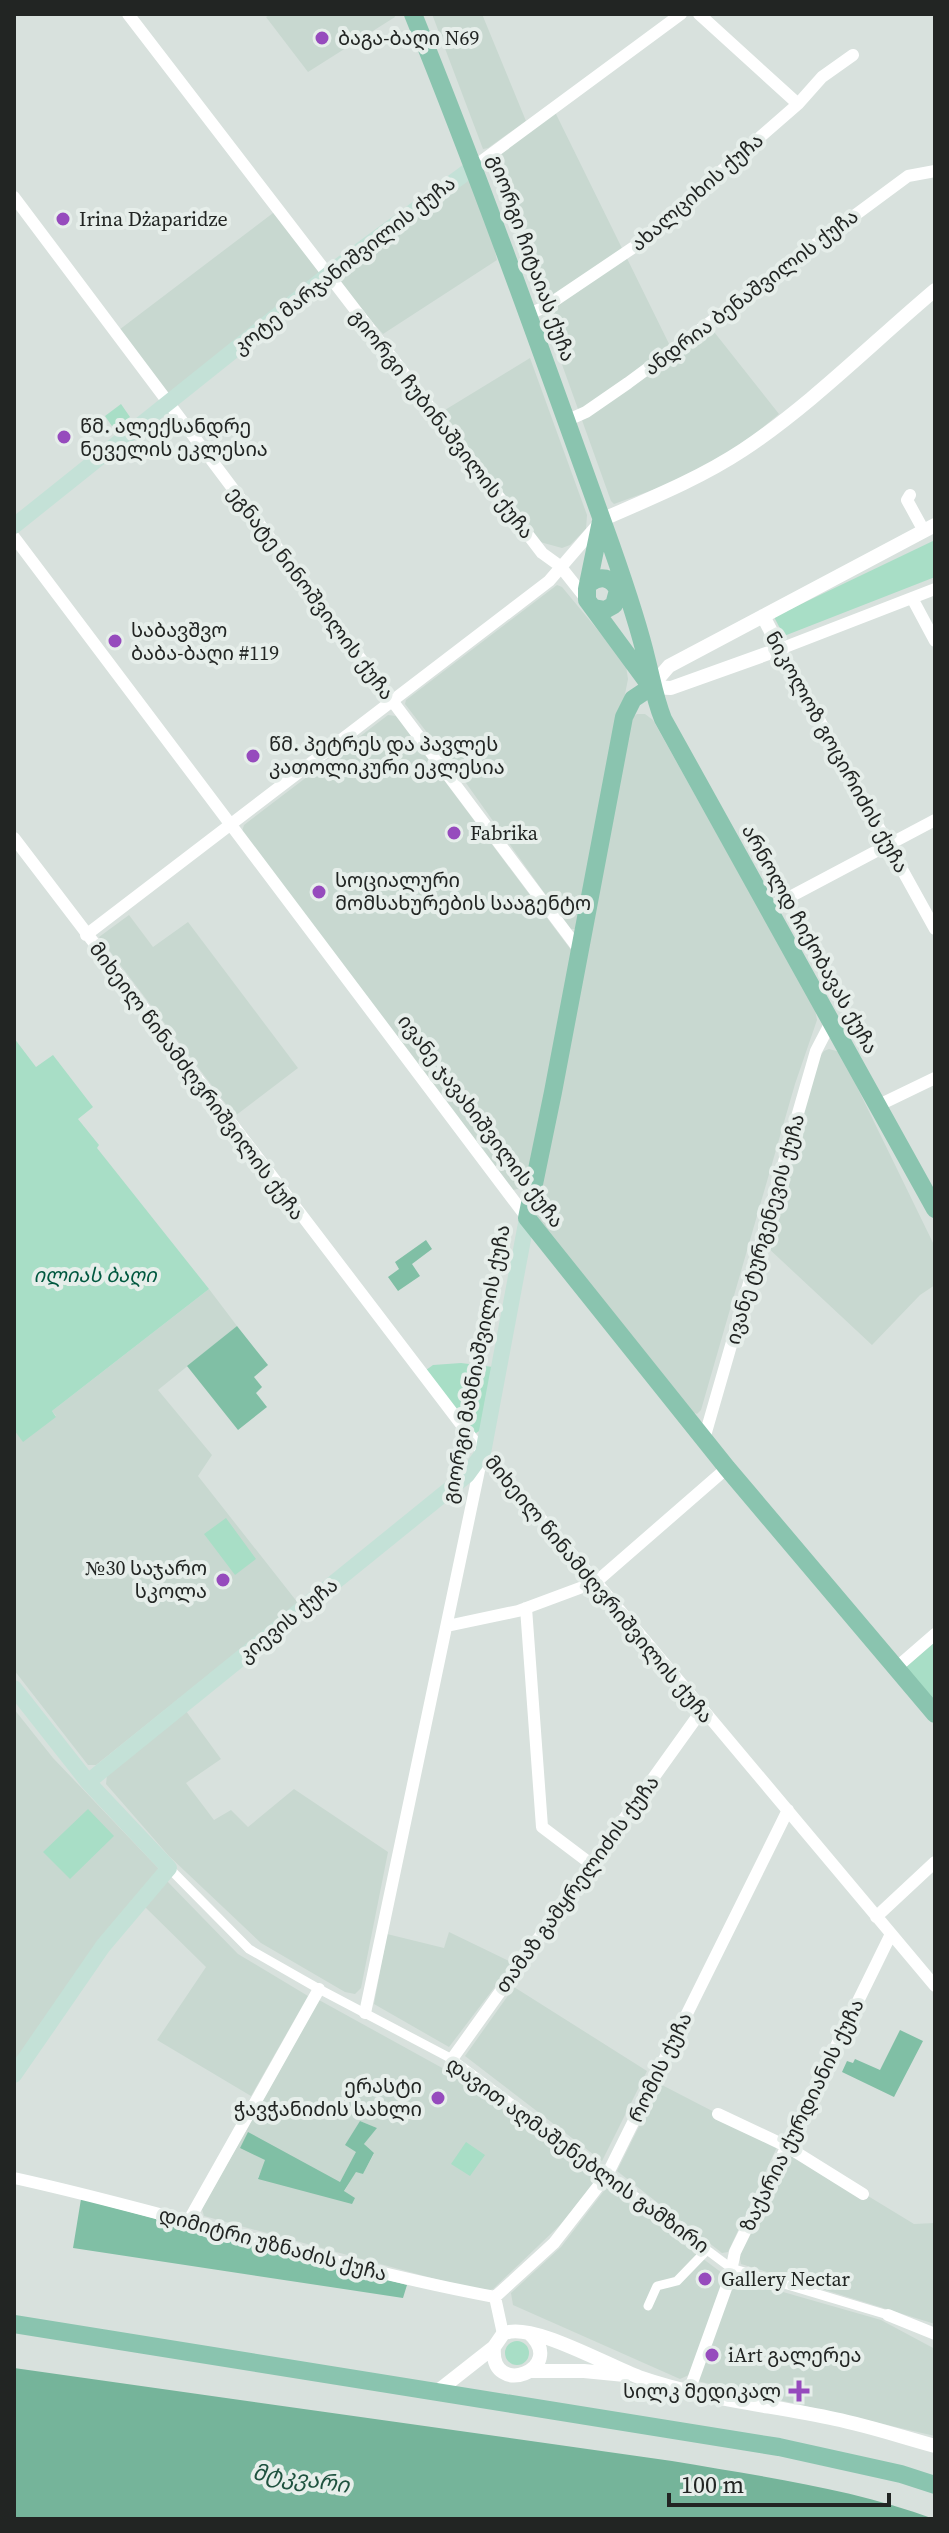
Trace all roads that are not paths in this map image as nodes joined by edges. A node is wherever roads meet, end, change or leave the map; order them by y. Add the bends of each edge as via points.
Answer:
1 (128, 14) edge
2 (414, 14) edge
3 (681, 14) edge
4 (699, 14) edge
5 (853, 55) dead end
6 (798, 104) junction
7 (475, 166) junction
8 (935, 171) edge
9 (14, 197) edge
10 (327, 276) junction
11 (935, 290) edge
12 (529, 314) junction
13 (167, 403) junction
14 (568, 420) junction
15 (910, 495) dead end
16 (601, 520) junction
17 (14, 526) edge
18 (930, 528) edge
19 (14, 537) edge
20 (560, 566) junction
21 (935, 589) edge
22 (590, 597) junction
23 (912, 598) junction
24 (624, 600) junction
25 (763, 616) junction
26 (935, 641) edge
27 (780, 649) junction
28 (642, 665) junction
29 (669, 666) junction
30 (651, 687) junction
31 (633, 699) junction
32 (392, 700) junction
33 (661, 714) junction
34 (935, 820) edge
35 (230, 824) junction
36 (14, 838) edge
37 (888, 845) junction
38 (769, 908) junction
39 (935, 929) edge
40 (86, 935) junction
41 (580, 951) junction
42 (831, 1022) junction
43 (935, 1078) edge
44 (877, 1106) junction
45 (935, 1209) edge
46 (527, 1218) junction
47 (704, 1439) junction
48 (483, 1453) junction
49 (727, 1468) junction
50 (596, 1582) junction
51 (526, 1608) junction
52 (447, 1626) junction
53 (935, 1634) edge
54 (897, 1667) junction
55 (14, 1688) edge
56 (702, 1710) junction
57 (935, 1714) edge
58 (88, 1782) junction
59 (788, 1810) junction
60 (935, 1862) edge
61 (591, 1864) junction
62 (169, 1868) junction
63 (876, 1917) junction
64 (891, 1934) junction
65 (935, 1986) edge
66 (319, 1989) junction
67 (365, 2013) junction
68 (452, 2059) junction
69 (14, 2075) edge
70 (718, 2114) dead end
71 (786, 2146) junction
72 (607, 2175) junction
73 (14, 2178) edge
74 (863, 2194) dead end
75 (189, 2220) junction
76 (707, 2250) junction
77 (731, 2268) junction
78 (495, 2297) junction
79 (648, 2306) dead end
80 (888, 2315) joint
81 (14, 2324) edge
82 (529, 2333) junction
83 (503, 2334) junction
84 (935, 2334) edge
85 (494, 2347) junction
86 (526, 2374) junction
87 (638, 2377) junction
88 (438, 2391) junction
89 (689, 2391) junction
90 (517, 2405) junction
91 (935, 2446) edge
92 (935, 2485) edge

1 - 10 street, გიორგი ჩუბინაშვილის ქუჩა
2 - 7 main road, გიორგი ჩიტაიას ქუჩა
3 - 7 street, კოტე მარჯანიშვილის ქუჩა
4 - 6 street
5 - 6 street, ახალციხის ქუჩა via 822,77
6 - 12 street, ახალციხის ქუჩა via 634,247
7 - 10 main road, კოტე მარჯანიშვილის ქუჩა
7 - 12 main road, გიორგი ჩიტაიას ქუჩა
8 - 14 street, ანდრია ბენაშვილის ქუჩა via 908,176 628,383
9 - 13 street, ეგნატე ნინოშვილის ქუჩა
10 - 13 main road, კოტე მარჯანიშვილის ქუჩა
10 - 20 street, გიორგი ჩუბინაშვილის ქუჩა via 542,553
11 - 16 street via 743,450 688,482
12 - 14 main road, გიორგი ჩიტაიას ქუჩა
13 - 17 main road, კოტე მარჯანიშვილის ქუჩა
13 - 32 street, ეგნატე ნინოშვილის ქუჩა
14 - 16 main road, გიორგი ჩიტაიას ქუჩა
15 - 18 street via 909,506
16 - 20 street
16 - 22 main road, გიორგი ჩიტაიას ქუჩა
16 - 24 main road, გიორგი ჩიტაიას ქუჩა
18 - 25 street
19 - 35 street, ივანე ჯავახიშვილის ქუჩა
20 - 22 street, გიორგი ჩუბინაშვილის ქუჩა
20 - 32 street via 549,581
21 - 23 street
22 - 24 main road via 610,608
22 - 24 main road via 600,578 611,580
22 - 28 main road via 622,650
23 - 26 street
23 - 27 street
24 - 28 main road, გიორგი ჩიტაიას ქუჩა
25 - 27 street, ნიკოლოზ გოცირიძის ქუჩა
25 - 29 street
27 - 30 street via 671,688
27 - 37 street, ნიკოლოზ გოცირიძის ქუჩა
28 - 29 street
28 - 30 main road, გიორგი ჩიტაიას ქუჩა
28 - 31 main road, გიორგი მაზნიაშვილის ქუჩა
29 - 30 street
30 - 31 main road
30 - 33 main road, არნოლდ ჩიქობავას ქუჩა
31 - 33 main road via 645,700
31 - 41 main road, გიორგი მაზნიაშვილის ქუჩა via 624,717
32 - 35 street
32 - 41 street, ეგნატე ნინოშვილის ქუჩა
33 - 38 main road, არნოლდ ჩიქობავას ქუჩა
34 - 37 street
35 - 40 street
35 - 46 street, ივანე ჯავახიშვილის ქუჩა
36 - 40 street, მიხეილ წინამძღვრიშვილის ქუჩა
37 - 38 street
37 - 39 street, ნიკოლოზ გოცირიძის ქუჩა
38 - 42 main road, არნოლდ ჩიქობავას ქუჩა
40 - 48 street, მიხეილ წინამძღვრიშვილის ქუჩა
41 - 46 main road, გიორგი მაზნიაშვილის ქუჩა
42 - 44 main road, არნოლდ ჩიქობავას ქუჩა
42 - 47 street, ივანე ტურგენევის ქუჩა via 816,1051
43 - 44 street
44 - 45 main road, არნოლდ ჩიქობავას ქუჩა
46 - 47 main road, ივანე ჯავახიშვილის ქუჩა
46 - 48 main road, გიორგი მაზნიაშვილის ქუჩა
47 - 49 main road, ივანე ჯავახიშვილის ქუჩა
48 - 50 street, მიხეილ წინამძღვრიშვილის ქუჩა
48 - 52 street, გიორგი მაზნიაშვილის ქუჩა
48 - 58 main road, კიევის ქუჩა via 467,1475
49 - 50 street
49 - 54 main road, ივანე ჯავახიშვილის ქუჩა
50 - 51 street
50 - 56 street, მიხეილ წინამძღვრიშვილის ქუჩა
51 - 52 street
51 - 61 street via 542,1827
52 - 67 street, გიორგი მაზნიაშვილის ქუჩა
53 - 54 street
54 - 57 main road, ივანე ჯავახიშვილის ქუჩა
55 - 58 main road, დავით აღმაშენებლის გამზირი
56 - 59 street, მიხეილ წინამძღვრიშვილის ქუჩა
56 - 61 street, თამაზ გამყრელიძის ქუჩა
58 - 62 main road, დავით აღმაშენებლის გამზირი
59 - 63 street, მიხეილ წინამძღვრიშვილის ქუჩა
59 - 72 street, რომის ქუჩა
60 - 63 street
61 - 68 street, თამაზ გამყრელიძის ქუჩა
62 - 66 street, დავით აღმაშენებლის გამზირი via 249,1949
62 - 69 main road via 103,1946
63 - 64 street, მიხეილ წინამძღვრიშვილის ქუჩა
64 - 65 street, მიხეილ წინამძღვრიშვილის ქუჩა
64 - 71 street, ზაქარია ქურდიანის ქუჩა
66 - 67 street, დავით აღმაშენებლის გამზირი
66 - 75 street
67 - 68 street, დავით აღმაშენებლის გამზირი
68 - 72 street, დავით აღმაშენებლის გამზირი
70 - 71 street
71 - 74 street
71 - 77 street, ზაქარია ქურდიანის ქუჩა
72 - 76 street, დავით აღმაშენებლის გამზირი
72 - 78 street, რომის ქუჩა via 562,2234
73 - 75 street, დიმიტრი უზნაძის ქუჩა
75 - 78 street, დიმიტრი უზნაძის ქუჩა via 407,2280
76 - 77 street, დავით აღმაშენებლის გამზირი
76 - 79 street via 677,2281 657,2286
77 - 80 street, დავით აღმაშენებლის გამზირი
77 - 89 street, ზაქარია ქურდიანის ქუჩა
78 - 83 street
80 - 84 street, დავით აღმაშენებლის გამზირი
81 - 88 main road
82 - 83 street
82 - 86 street via 540,2352
82 - 87 street
83 - 85 street
85 - 86 street via 497,2366 507,2374
85 - 88 street
86 - 87 street via 584,2371
86 - 90 street
87 - 89 street
88 - 90 main road
89 - 91 street via 838,2419
90 - 92 main road via 779,2447

